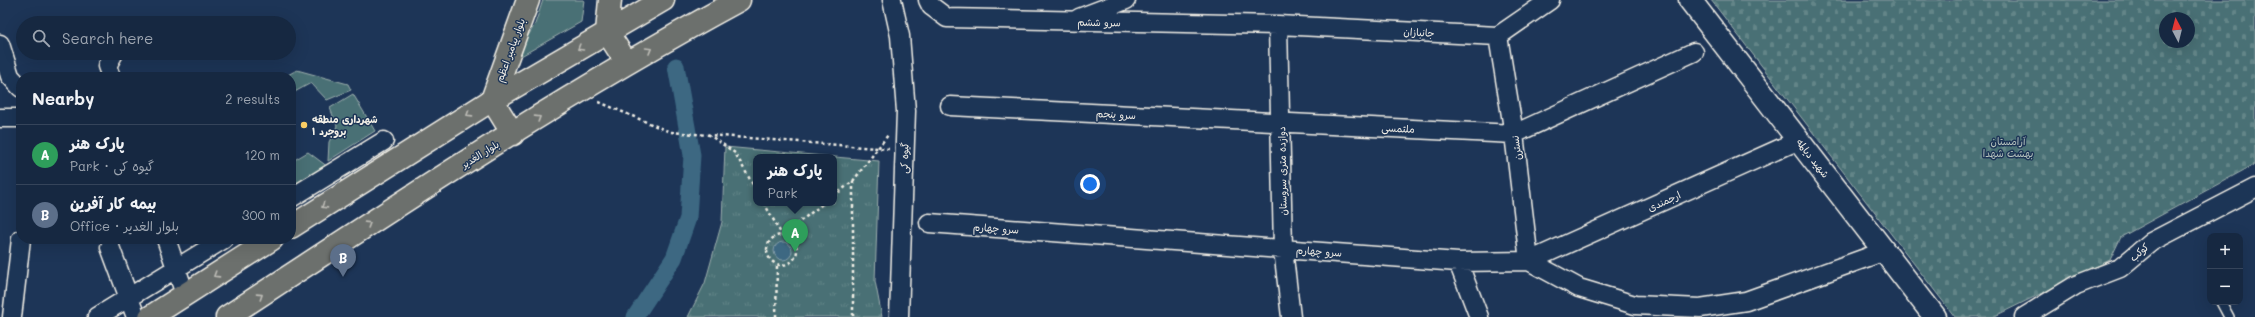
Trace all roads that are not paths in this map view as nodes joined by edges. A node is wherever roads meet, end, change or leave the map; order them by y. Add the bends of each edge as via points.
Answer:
1 (528, 0) edge
2 (610, 0) edge
3 (663, 0) edge
4 (739, 0) edge
5 (892, 0) edge
6 (928, 0) edge
7 (1126, 0) edge
8 (1550, 0) edge
9 (1690, 0) edge
10 (1070, 21) junction
11 (1278, 25) junction
12 (608, 32) junction
13 (1498, 36) junction
14 (0, 44) edge
15 (1694, 52) dead end
16 (110, 60) edge
17 (627, 63) junction
18 (109, 72) edge
19 (16, 83) edge
20 (492, 100) junction
21 (950, 106) dead end
22 (0, 118) edge
23 (16, 118) edge
24 (1281, 122) junction
25 (513, 134) junction
26 (1514, 134) junction
27 (1798, 140) junction
28 (384, 141) dead end
29 (2255, 188) edge
30 (296, 195) edge
31 (929, 223) dead end
32 (296, 224) edge
33 (20, 244) edge
34 (168, 244) edge
35 (216, 244) edge
36 (264, 244) edge
37 (110, 247) dead end
38 (1283, 249) junction
39 (1884, 251) junction
40 (1529, 261) junction
41 (1458, 262) junction
42 (176, 269) junction
43 (185, 294) junction
44 (128, 298) junction
45 (2223, 305) edge
46 (1702, 313) edge
47 (12, 317) edge
48 (97, 317) edge
49 (136, 317) edge
50 (150, 317) edge
51 (227, 317) edge
52 (899, 317) edge
53 (1291, 317) edge
54 (1479, 317) edge
55 (1935, 317) edge
56 (2024, 317) edge
57 (2229, 317) edge

1 - 20 main road, بلوار پیامبر اعظم
2 - 12 main road
3 - 12 main road
17 -> 4 main road, بلوار الغدیر
5 - 52 street, گیوه کی via 900,36 906,111
6 - 10 street, سرو ششم via 931,6 947,18
7 - 10 street
8 - 13 street
9 - 27 street, شهید دیالمه
10 - 11 street, سرو ششم
11 - 13 street, جانبازان
11 - 24 street, دوازده متری سروستان
12 - 17 main road
12 -> 20 main road
13 - 26 street, نسترن
14 - 19 street via 10,76
15 - 26 street
16 - 18 street via 107,66
25 -> 17 main road, بلوار الغدیر
20 - 25 main road
20 -> 32 main road
21 - 24 street, سرو پنجم
22 - 23 street
24 - 26 street, ملتمسی
24 - 38 street, دوازده متری سروستان
51 -> 25 main road, بلوار الغدیر via 365,226
26 - 40 street, نسترن
27 - 39 street, شهید دیالمه
27 - 40 street, ارجمندی
28 - 30 street
29 - 56 street, کوکب via 2151,242 2120,268 2076,285
31 - 38 street, سرو چهارم
33 - 47 street
34 - 42 street
35 - 42 street
36 -> 43 main road
37 - 44 street
38 - 41 street, سرو چهارم
38 - 53 street, دوازده متری سروستان
39 - 46 street, سرو چهارم via 1746,301
39 - 55 street, شهید دیالمه
40 - 41 street, سرو چهارم
40 - 46 street, سرو چهارم via 1579,288 1634,305
41 - 54 street
42 - 43 street
42 - 44 street
43 - 50 main road
44 - 48 street
44 - 49 street
45 - 57 lane

